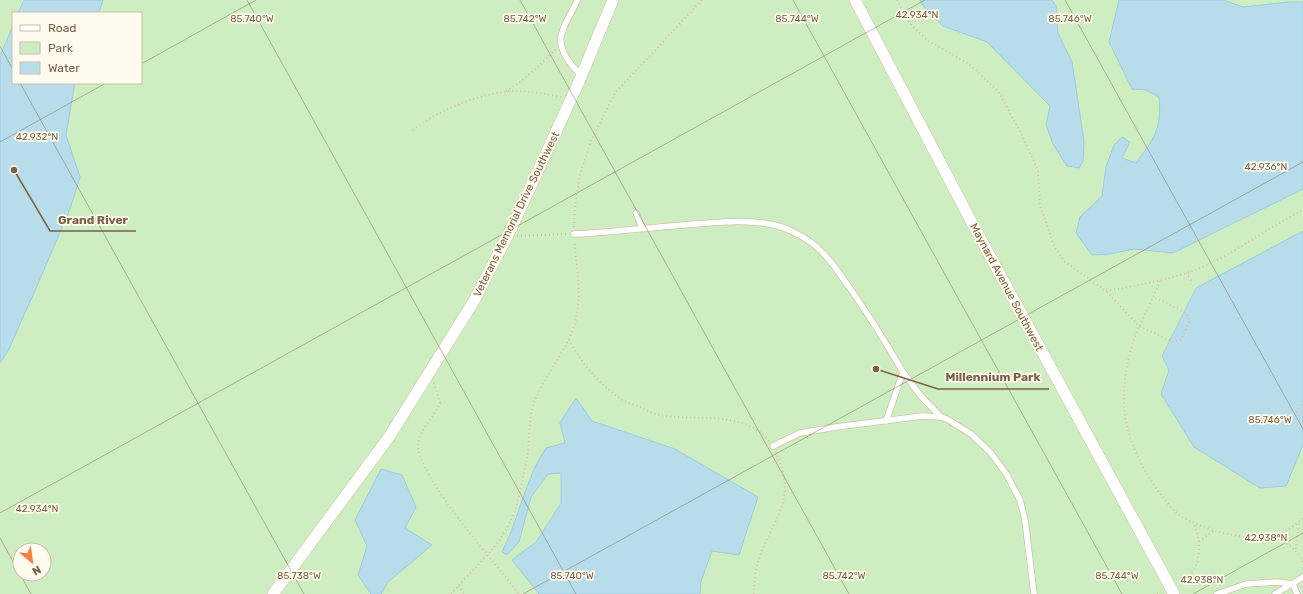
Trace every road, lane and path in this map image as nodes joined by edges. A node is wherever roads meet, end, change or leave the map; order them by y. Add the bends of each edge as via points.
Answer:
1 (613, 0) edge
2 (702, 0) edge
3 (855, 0) edge
4 (897, 0) edge
5 (577, 1) dead end
6 (562, 42) junction
7 (582, 75) junction
8 (504, 92) junction
9 (571, 98) junction
10 (413, 130) dead end
11 (1303, 210) edge
12 (636, 213) dead end
13 (642, 227) junction
14 (508, 234) junction
15 (574, 234) junction
16 (1186, 273) junction
17 (1160, 281) junction
18 (1192, 282) dead end
19 (1106, 291) junction
20 (1154, 297) junction
21 (1139, 326) junction
22 (569, 339) junction
23 (903, 372) junction
24 (429, 375) junction
25 (1303, 401) edge
26 (941, 417) junction
27 (886, 421) junction
28 (1303, 422) edge
29 (772, 446) junction
30 (1303, 518) edge
31 (1299, 522) junction
32 (1194, 524) junction
33 (1215, 531) junction
34 (1271, 537) junction
35 (1199, 541) junction
36 (1296, 549) junction
37 (487, 554) junction
38 (1303, 562) edge
39 (1303, 577) edge
40 (1293, 584) junction
41 (458, 586) junction
42 (1172, 591) edge
43 (273, 594) edge
44 (451, 594) edge
45 (465, 594) edge
46 (519, 594) edge
47 (754, 594) edge
48 (1034, 594) edge
49 (1157, 594) edge
50 (1217, 594) edge
51 (1275, 594) edge
52 (1297, 594) edge

1 - 7 street, Veterans Memorial Drive Southwest
2 - 15 path via 615,93 591,141 580,174
3 - 42 street, Maynard Avenue Southwest via 972,224
4 - 19 path via 912,26 927,40 969,64 998,91 1024,137 1038,171 1040,206 1054,246 1064,261
5 - 6 lane via 561,37
6 - 7 lane via 572,67
6 - 8 path via 534,72
7 - 9 street, Veterans Memorial Drive Southwest
8 - 9 path via 538,93
8 - 10 path via 449,108
9 - 14 street, Veterans Memorial Drive Southwest
11 - 16 path
12 - 13 lane
13 - 15 lane
13 - 23 lane via 746,221 774,225 804,238 832,262 867,312
14 - 15 path via 524,237
14 - 24 street, Veterans Memorial Drive Southwest via 474,302
15 - 22 path via 579,297
16 - 17 path
16 - 18 path
17 - 19 path
17 - 20 path
19 - 21 path
20 - 21 path
20 - 21 path via 1186,313 1190,321 1181,340 1173,342
21 - 32 path via 1124,387 1126,423 1138,458 1158,490 1177,513
22 - 29 path via 592,373 618,398 658,415 692,419 717,418 748,424
22 - 37 path via 546,376 533,405 527,461 520,494 507,529
23 - 26 lane via 913,387
23 - 27 lane
24 - 37 path via 440,403 420,434 418,444 421,459 443,496
24 - 43 street, Veterans Memorial Drive Southwest via 388,438
25 - 28 path via 1297,412
26 - 27 lane via 922,416
26 - 48 lane via 971,434 991,453 1007,475 1020,500 1025,520
27 - 29 lane via 800,433
29 - 47 path via 781,463 786,483 785,497 758,561
30 - 31 path
31 - 34 path
31 - 36 path
32 - 33 path
32 - 35 path
33 - 34 path via 1253,538
33 - 35 path
34 - 36 path
35 - 42 path via 1197,564 1192,573
36 - 38 path
37 - 41 path
37 - 46 path
39 - 40 lane
40 - 50 lane via 1246,584
40 - 51 lane
40 - 52 lane
41 - 44 path
41 - 45 path
42 - 49 path

